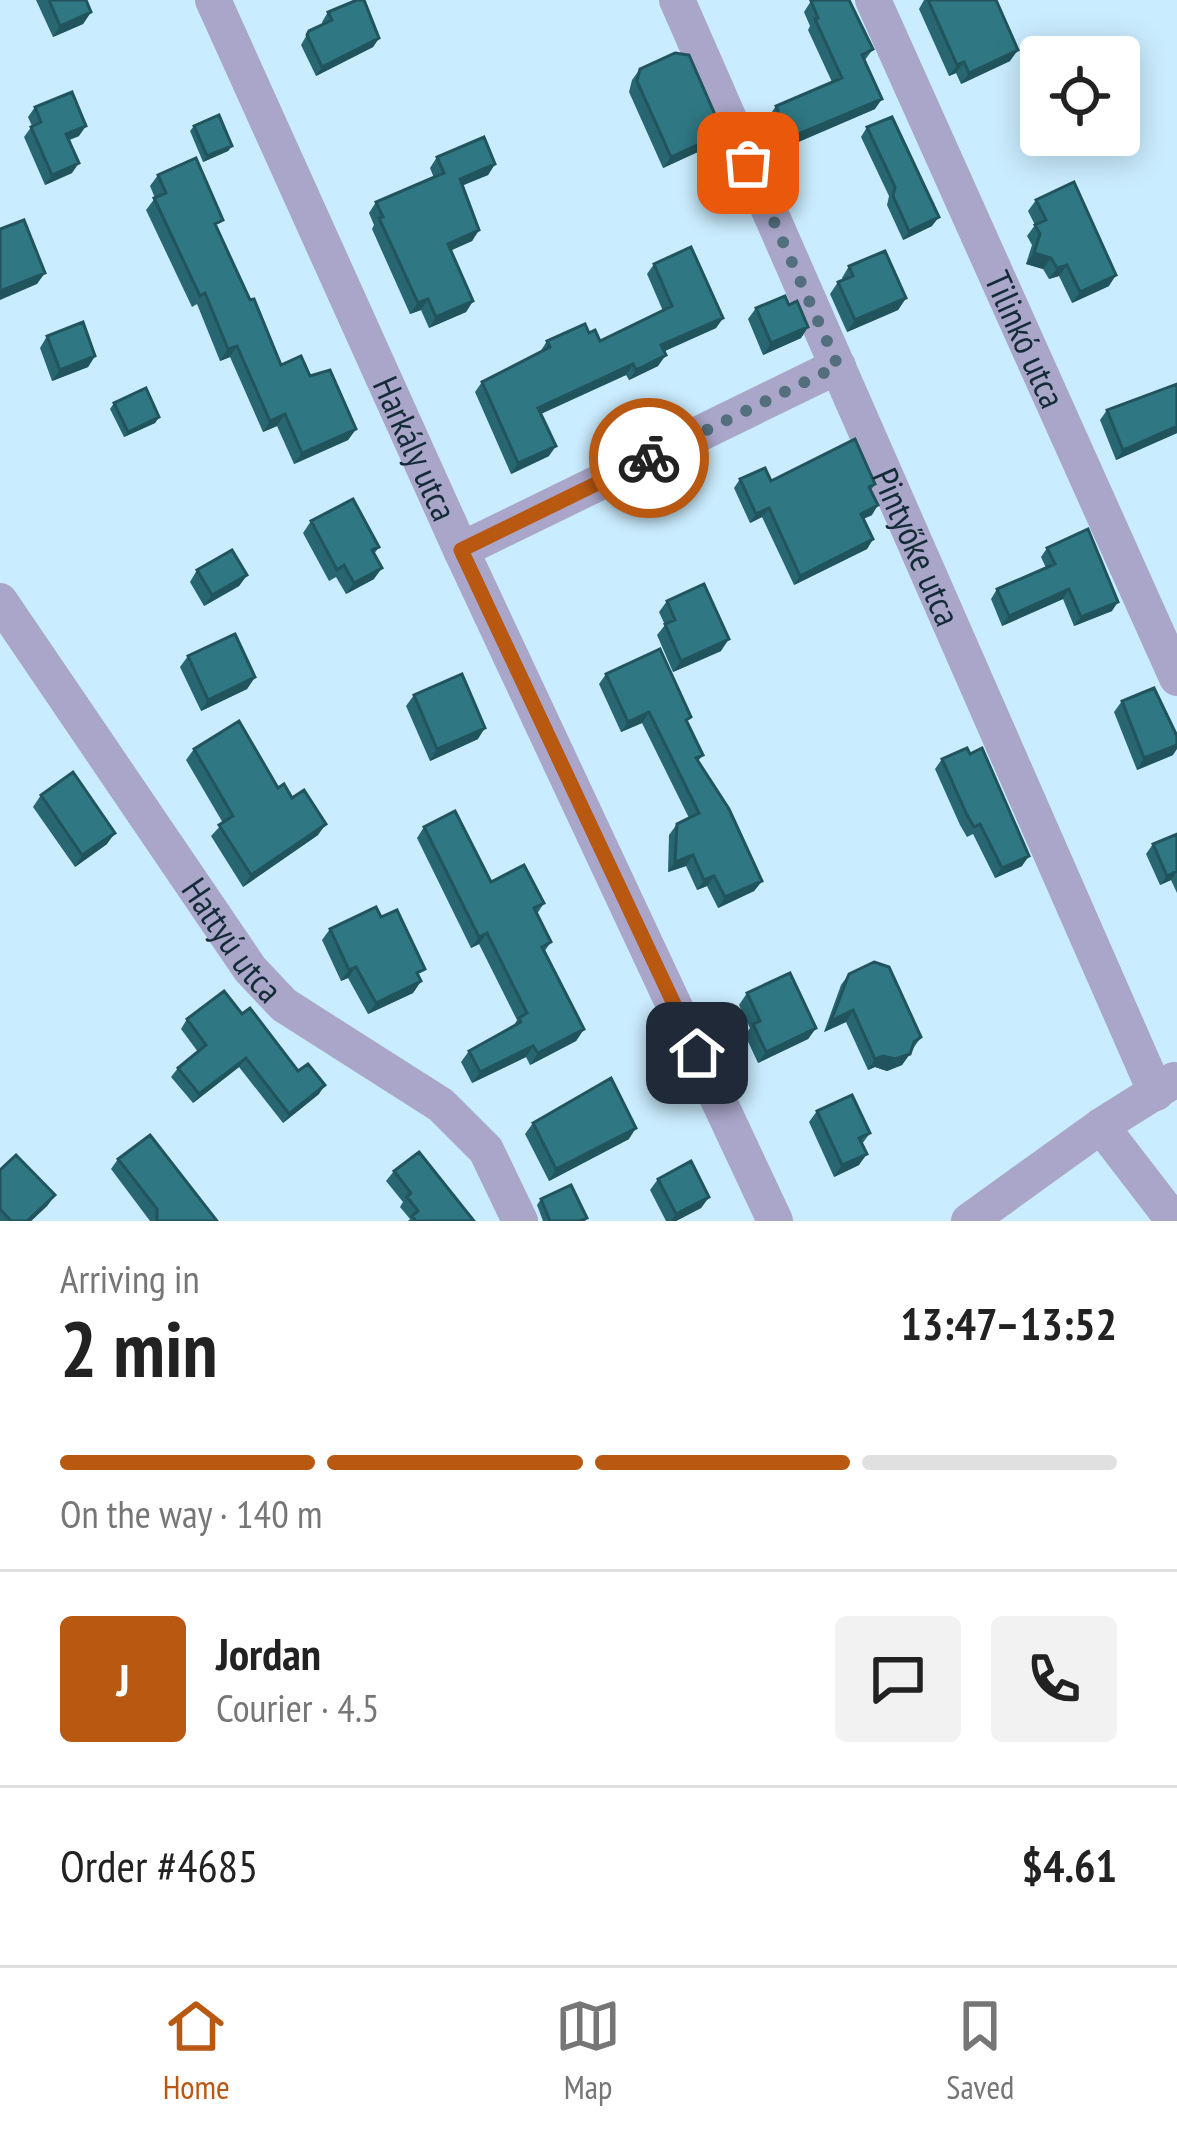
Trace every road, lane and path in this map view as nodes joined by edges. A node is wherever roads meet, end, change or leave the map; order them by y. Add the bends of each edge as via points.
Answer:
1 (213, 0) edge
2 (677, 0) edge
3 (873, 0) edge
4 (838, 366) junction
5 (461, 550) junction
6 (0, 601) edge
7 (1177, 678) edge
8 (1167, 1086) edge
9 (1101, 1126) junction
10 (520, 1221) edge
11 (776, 1221) edge
12 (969, 1221) edge
13 (1174, 1221) edge

1 - 5 street, Harkály utca
2 - 4 street, Pintyőke utca
3 - 7 street, Tilinkó utca
4 - 5 street
4 - 8 street, Pintyőke utca
5 - 11 street, Harkály utca
6 - 10 street, Hattyú utca via 250,969 284,1005 442,1105 486,1150
8 - 9 street
9 - 12 street
9 - 13 street

